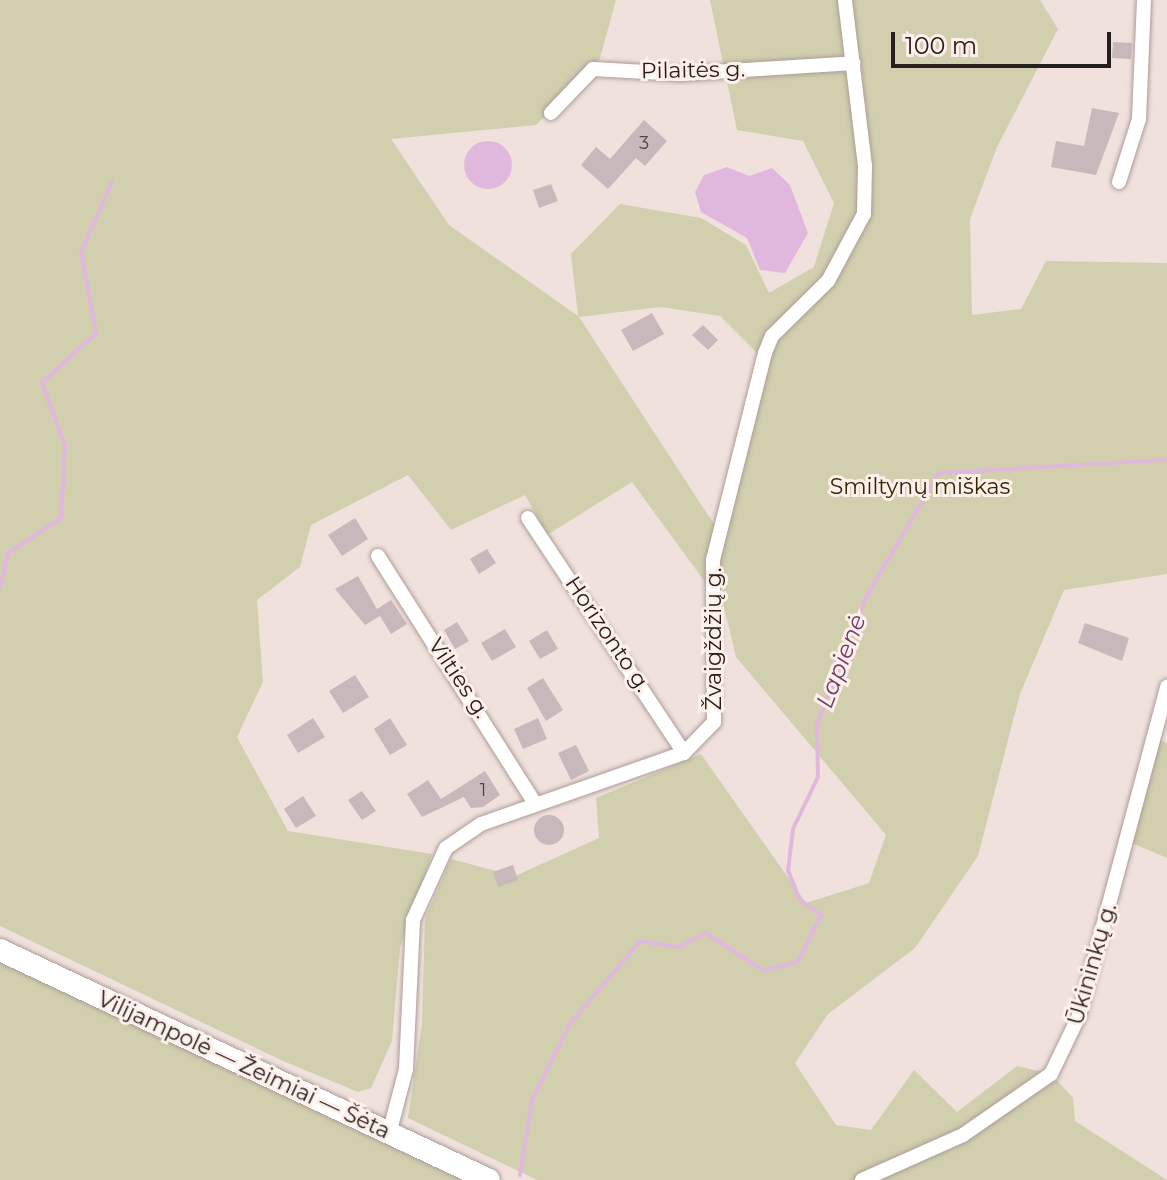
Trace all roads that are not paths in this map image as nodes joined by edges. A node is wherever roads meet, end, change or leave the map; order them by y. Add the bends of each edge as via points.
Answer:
1 (845, 0) edge
2 (1144, 0) edge
3 (854, 63) junction
4 (551, 113) dead end
5 (1119, 182) dead end
6 (528, 518) dead end
7 (378, 556) dead end
8 (1167, 687) edge
9 (684, 753) junction
10 (535, 803) junction
11 (0, 950) edge
12 (389, 1134) junction
13 (489, 1180) edge
14 (862, 1180) edge

1 - 3 street, Žvaigždžių g.
2 - 5 street via 1139,119
3 - 4 street, Pilaitės g. via 681,74 593,69
3 - 9 street, Žvaigždžių g. via 864,214 828,281 772,336 765,353 713,560 714,722
6 - 9 street, Horizonto g.
7 - 10 street, Vilties g.
8 - 14 street, Ūkininkų g. via 1079,1016 1051,1074 963,1135
9 - 10 street, Žvaigždžių g.
10 - 12 street, Žvaigždžių g. via 481,824 446,848 413,920 406,1069
11 - 12 main road, Vilijampolė — Žeimiai — Šėta
12 - 13 main road, Vilijampolė — Žeimiai — Šėta

